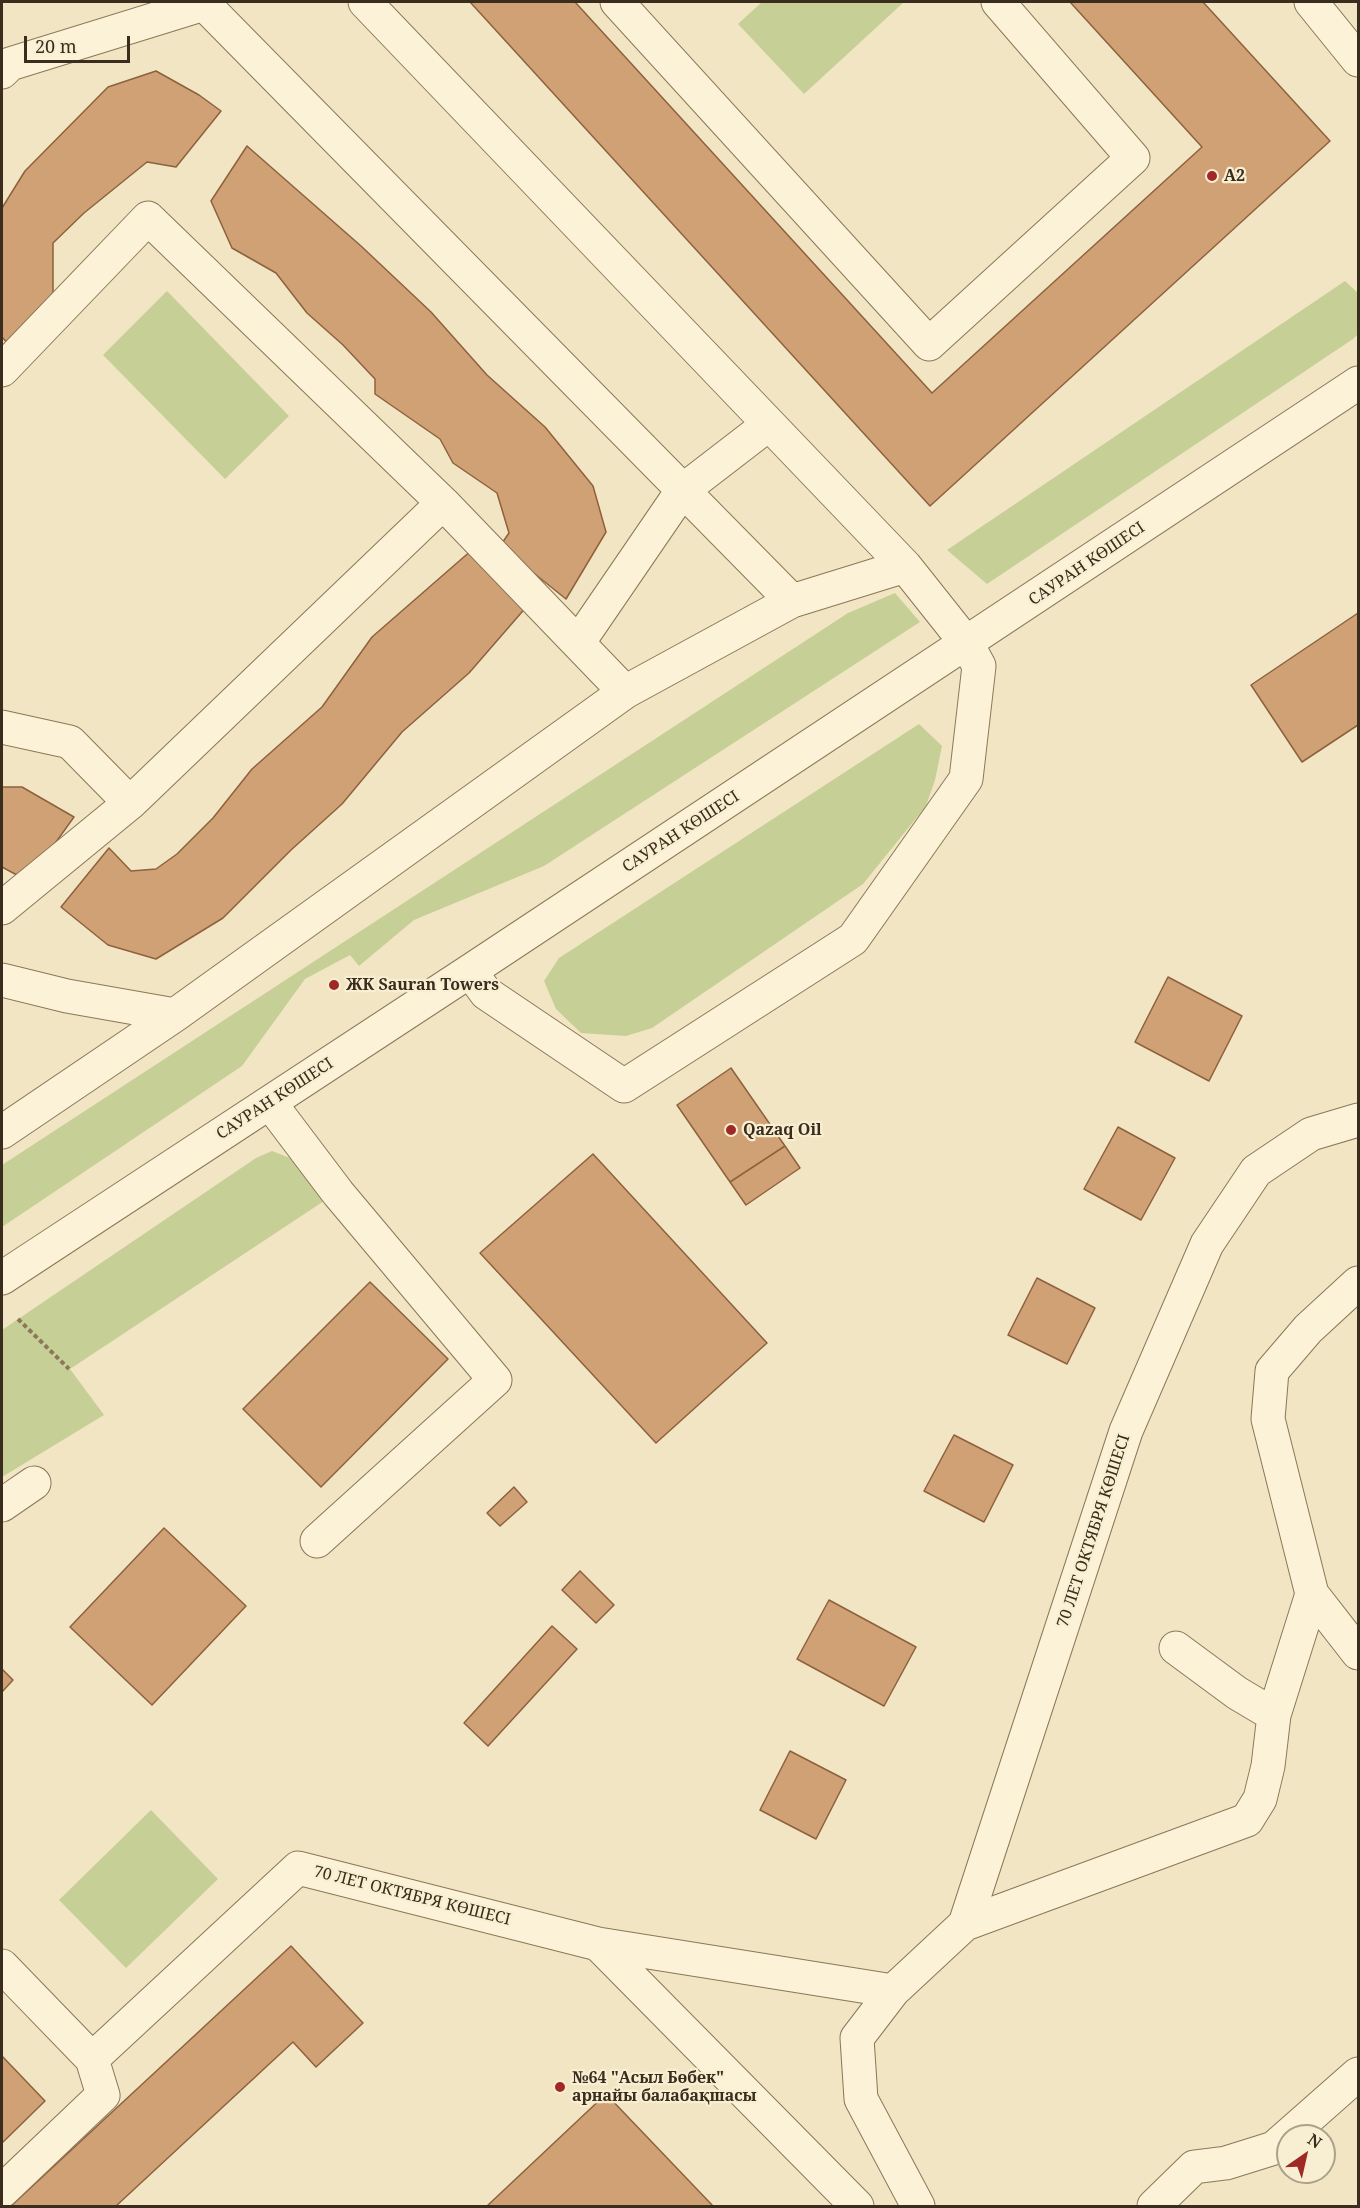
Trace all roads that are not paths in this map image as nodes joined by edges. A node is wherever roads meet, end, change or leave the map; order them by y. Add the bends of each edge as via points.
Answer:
1 (364, 2) edge
2 (617, 2) edge
3 (998, 2) edge
4 (1311, 2) edge
5 (205, 3) edge
6 (1359, 60) edge
7 (2, 72) edge
8 (2, 370) edge
9 (1359, 383) edge
10 (769, 424) junction
11 (682, 491) junction
12 (443, 503) junction
13 (905, 566) junction
14 (792, 601) junction
15 (578, 643) junction
16 (967, 644) junction
17 (625, 692) junction
18 (2, 728) edge
19 (130, 802) junction
20 (2, 908) edge
21 (470, 971) junction
22 (2, 980) edge
23 (175, 1015) junction
24 (270, 1103) junction
25 (1359, 1120) edge
26 (2, 1132) edge
27 (2, 1278) edge
28 (1359, 1283) edge
29 (34, 1483) dead end
30 (2, 1505) edge
31 (316, 1541) dead end
32 (1312, 1594) junction
33 (1176, 1648) dead end
34 (1359, 1653) edge
35 (1274, 1715) junction
36 (964, 1924) junction
37 (598, 1944) junction
38 (2, 1966) edge
39 (893, 1991) junction
40 (92, 2059) junction
41 (1359, 2074) edge
42 (2, 2191) edge
43 (858, 2206) edge
44 (918, 2206) edge
45 (1154, 2206) edge

1 - 10 street
2 - 3 street via 929,344 1133,158
4 - 6 street
5 - 7 street via 10,64
5 - 11 street
8 - 12 street via 148,218
9 - 16 street, САУРАН КӨШЕСІ
10 - 11 street
10 - 13 street
11 - 14 street
11 - 15 street
12 - 15 street
12 - 19 street
13 - 14 street
13 - 16 street
14 - 17 street
15 - 17 street
16 - 21 street, САУРАН КӨШЕСІ
16 - 21 street via 979,666 966,779 853,939 624,1086 486,993
17 - 23 street
18 - 19 street via 70,742
19 - 20 street
21 - 24 street, САУРАН КӨШЕСІ
22 - 23 street
23 - 26 street
24 - 27 street, САУРАН КӨШЕСІ
24 - 31 street via 338,1193 495,1380
25 - 36 street, 70 ЛЕТ ОКТЯБРЯ КӨШЕСІ via 1311,1134 1256,1171 1207,1244 1126,1431
28 - 32 street via 1308,1329 1272,1371 1268,1419
29 - 30 street
32 - 34 street
32 - 35 street
33 - 35 street
35 - 36 street via 1260,1799 1247,1820
36 - 39 street, 70 ЛЕТ ОКТЯБРЯ КӨШЕСІ
37 - 39 street, 70 ЛЕТ ОКТЯБРЯ КӨШЕСІ
37 - 40 street, 70 ЛЕТ ОКТЯБРЯ КӨШЕСІ via 298,1868
37 - 43 street
38 - 40 street
39 - 44 street, 70 ЛЕТ ОКТЯБРЯ КӨШЕСІ via 857,2038 861,2099
40 - 42 street via 103,2095
41 - 45 street via 1274,2148 1194,2168

